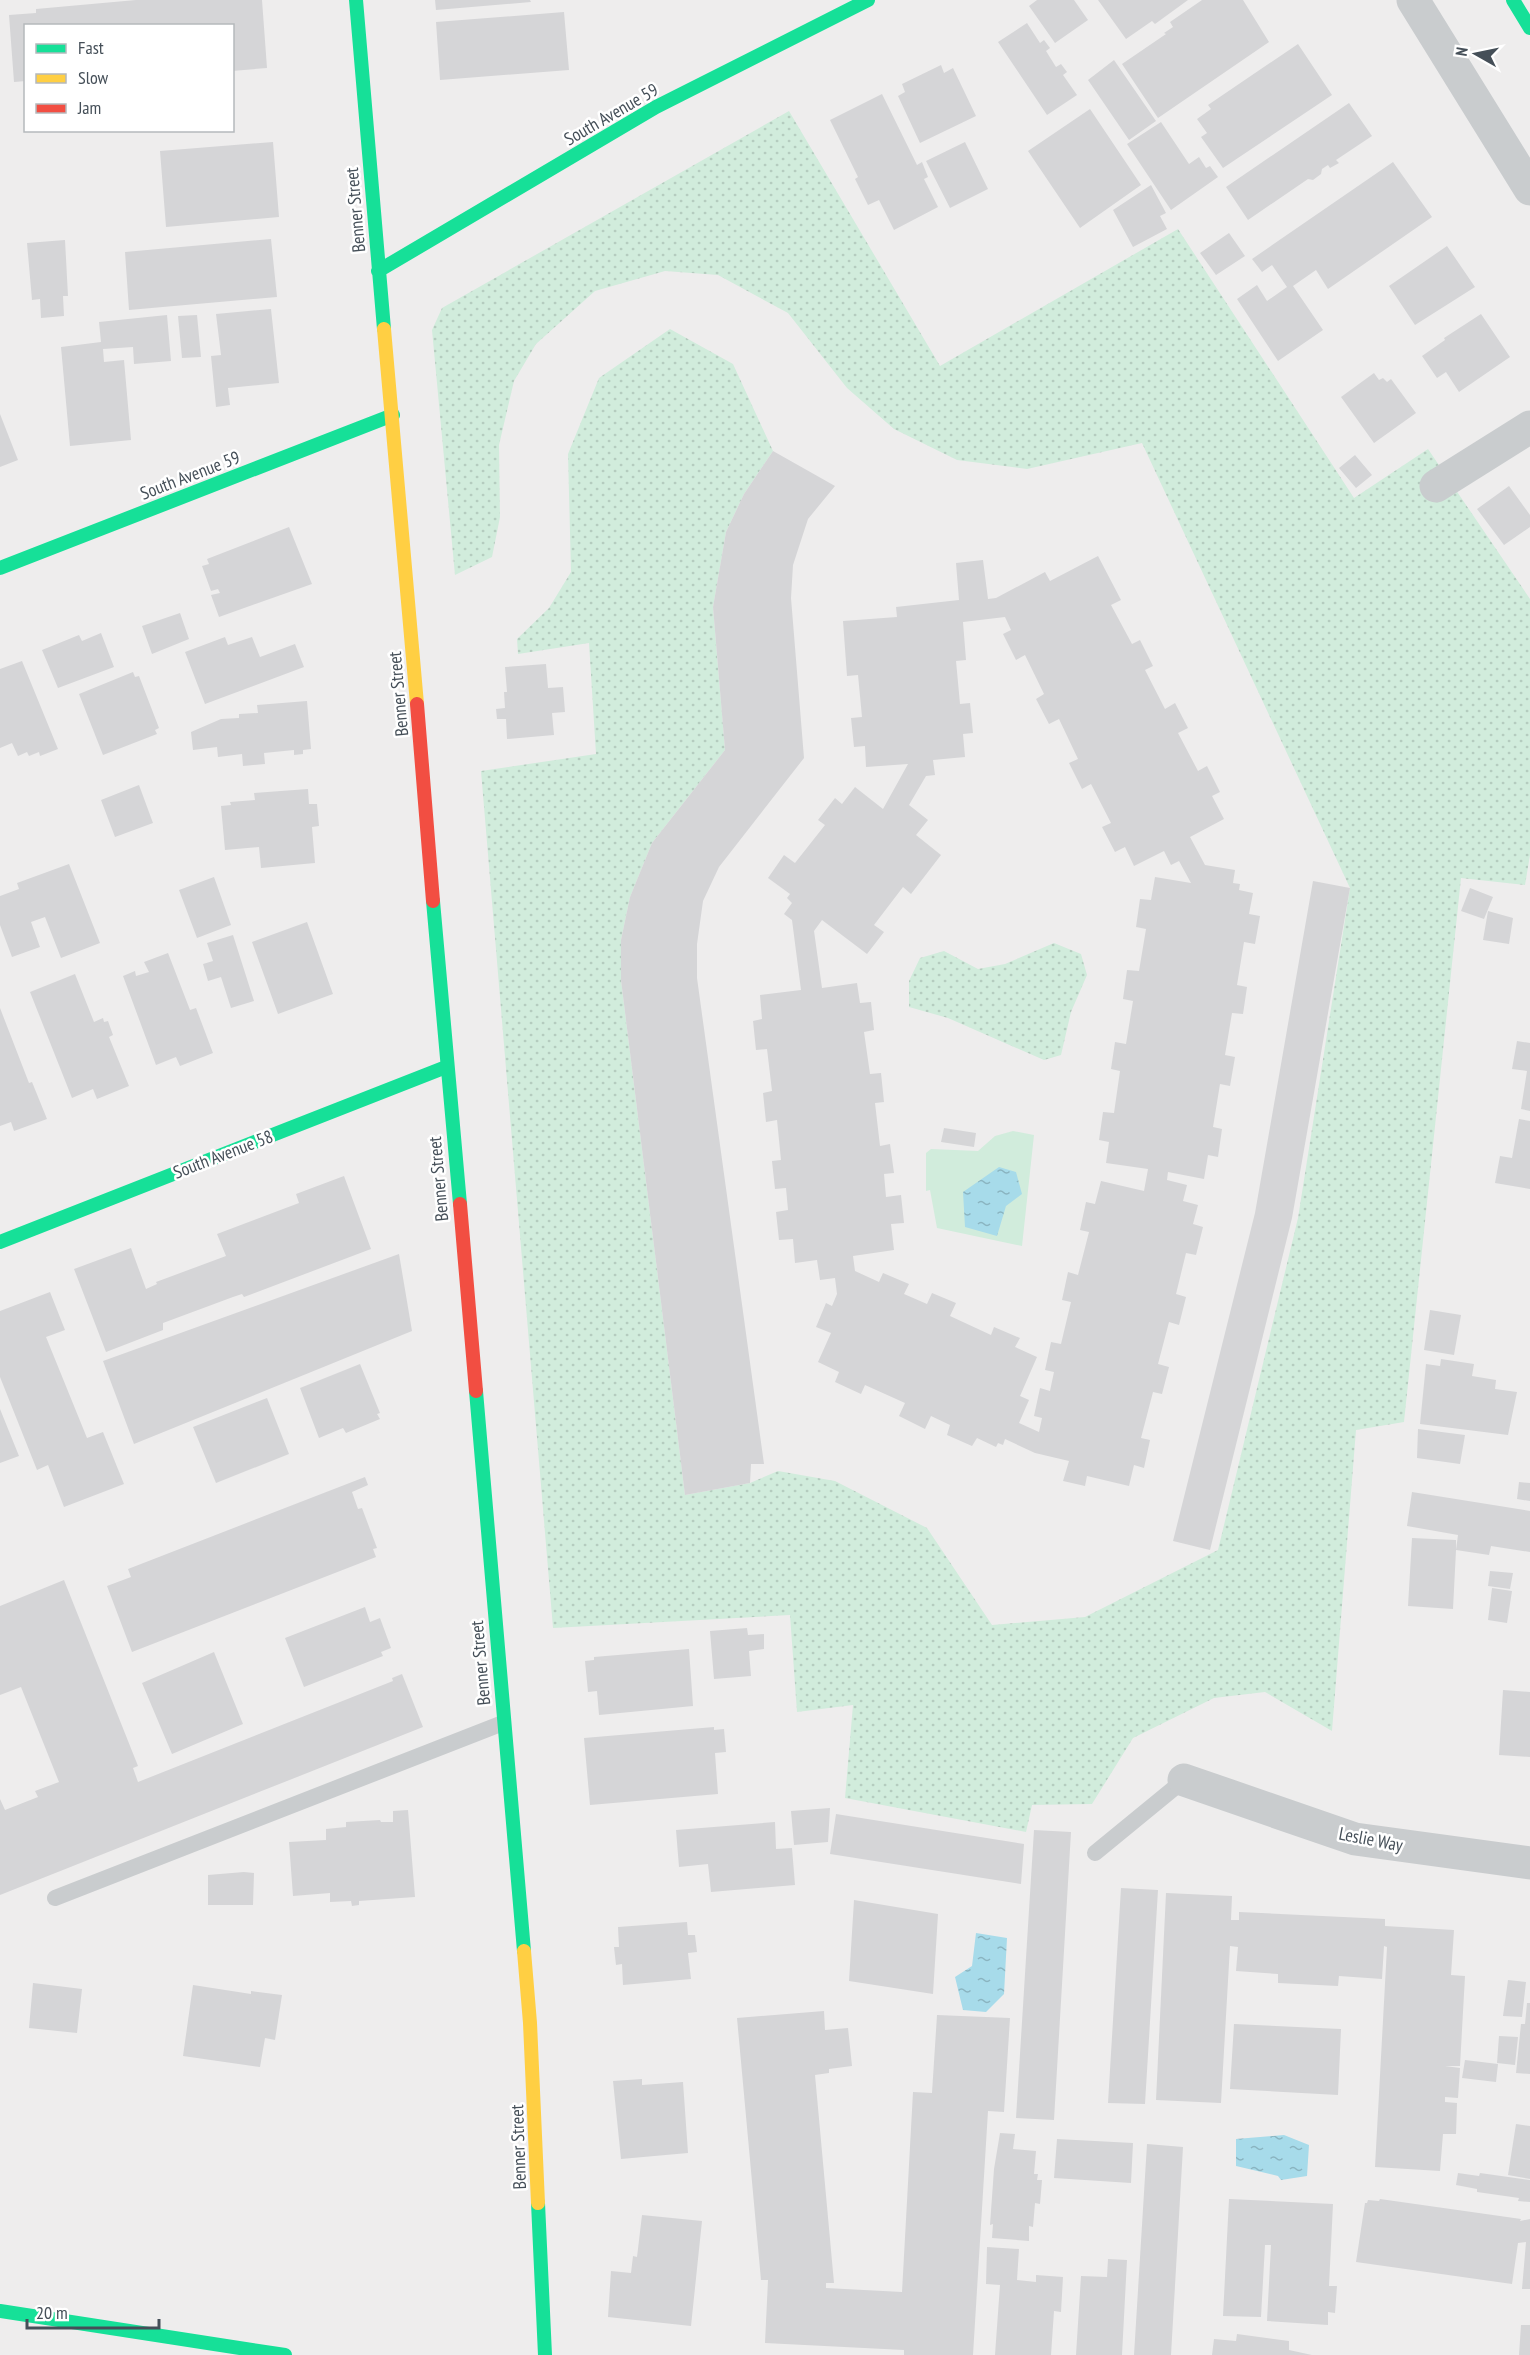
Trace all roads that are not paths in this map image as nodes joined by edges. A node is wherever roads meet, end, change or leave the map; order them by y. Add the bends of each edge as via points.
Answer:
1 (356, 0) edge
2 (868, 0) edge
3 (1413, 0) edge
4 (1513, 0) edge
5 (1530, 28) edge
6 (1530, 189) edge
7 (378, 271) junction
8 (393, 415) junction
9 (1530, 427) edge
10 (1436, 486) dead end
11 (0, 568) edge
12 (446, 1067) junction
13 (0, 1242) edge
14 (503, 1723) junction
15 (1184, 1780) joint
16 (1095, 1853) dead end
17 (1530, 1863) edge
18 (55, 1898) dead end
19 (0, 2311) edge
20 (266, 2354) edge
21 (545, 2355) edge

1 - 7 main road, Benner Street
2 - 7 main road, South Avenue 59 via 656,107
3 - 6 street
4 - 5 main road
7 - 8 main road, Benner Street
8 - 11 main road, South Avenue 59
8 - 12 main road, Benner Street
9 - 10 street
12 - 13 main road, South Avenue 58
12 - 14 main road, Benner Street
14 - 18 lane
14 - 21 main road, Benner Street via 530,2023
15 - 16 lane
15 - 17 street, Leslie Way via 1355,1839
19 - 20 main road

